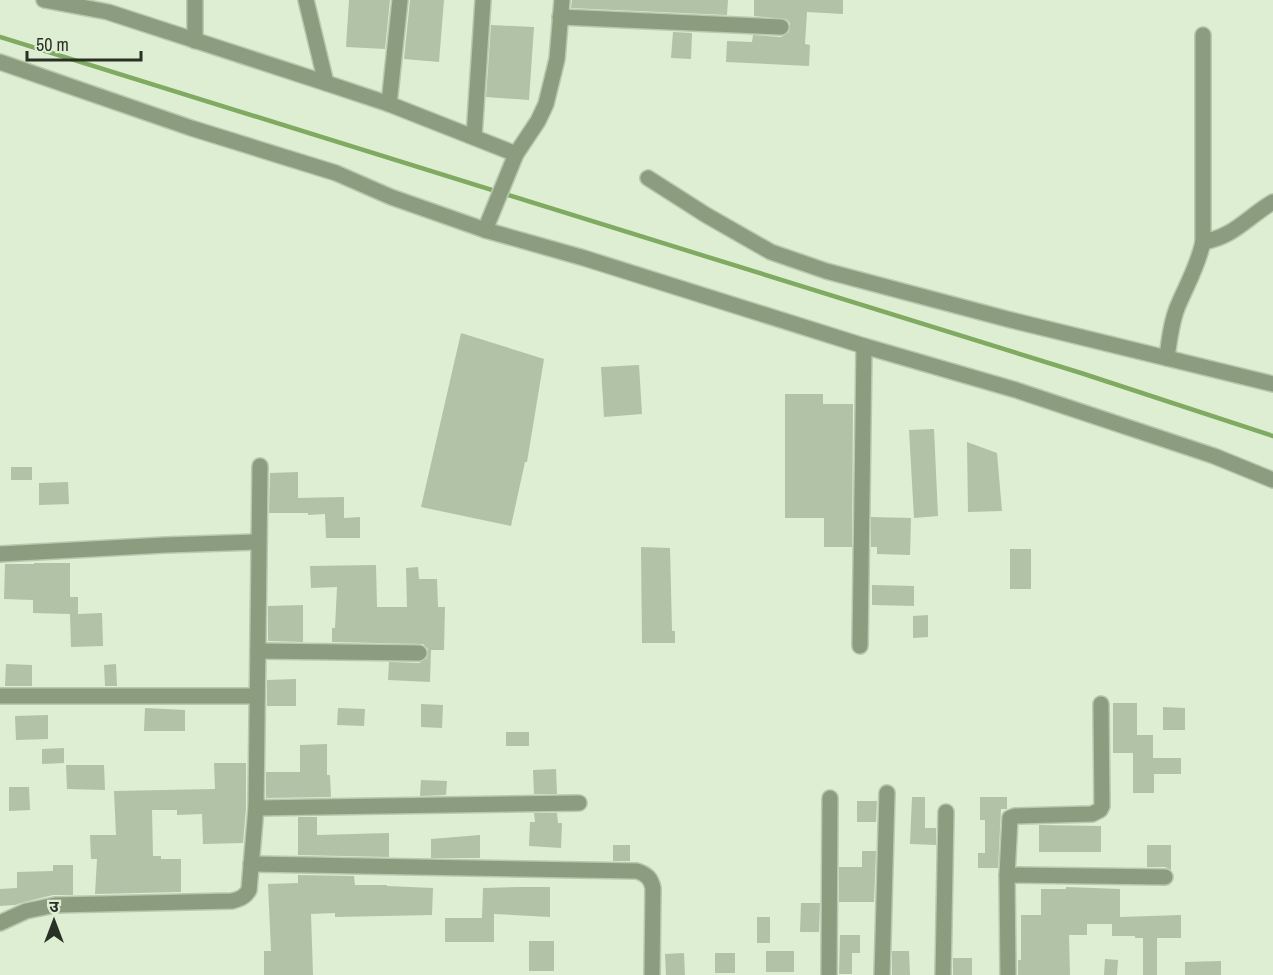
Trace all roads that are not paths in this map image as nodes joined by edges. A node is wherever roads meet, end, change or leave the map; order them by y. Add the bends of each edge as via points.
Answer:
1 (45, 0) edge
2 (195, 0) edge
3 (306, 0) edge
4 (400, 0) edge
5 (483, 0) edge
6 (562, 0) edge
7 (560, 17) junction
8 (781, 27) dead end
9 (1203, 35) dead end
10 (195, 40) junction
11 (0, 62) edge
12 (326, 83) junction
13 (389, 104) junction
14 (474, 136) junction
15 (516, 154) junction
16 (648, 178) dead end
17 (1273, 202) edge
18 (485, 230) junction
19 (1203, 242) junction
20 (864, 346) junction
21 (1167, 358) junction
22 (1273, 384) edge
23 (260, 466) dead end
24 (1273, 480) edge
25 (258, 542) junction
26 (0, 554) edge
27 (860, 646) dead end
28 (258, 651) junction
29 (419, 653) dead end
30 (0, 696) edge
31 (257, 696) junction
32 (1101, 704) dead end
33 (887, 793) dead end
34 (830, 798) dead end
35 (579, 803) dead end
36 (256, 808) junction
37 (946, 812) dead end
38 (251, 864) junction
39 (1007, 875) junction
40 (1165, 877) dead end
41 (0, 923) edge
42 (652, 975) edge
43 (829, 975) edge
44 (882, 975) edge
45 (943, 975) edge
46 (1008, 975) edge

1 - 10 street via 108,12
2 - 10 street
3 - 12 street
4 - 13 street
5 - 14 street
6 - 7 street
7 - 8 street
7 - 15 street via 551,88 538,121
9 - 19 street
10 - 12 street
11 - 18 street via 201,132 336,173
12 - 13 street
13 - 14 street
14 - 15 street
15 - 18 street
16 - 21 street via 771,252 826,271
17 - 19 street via 1233,232
18 - 20 street
19 - 21 street via 1176,309
20 - 24 street via 1027,394 1214,456
20 - 27 street
21 - 22 street
23 - 25 street
25 - 26 street
25 - 28 street
28 - 29 street
28 - 31 street
30 - 31 street
31 - 36 street
32 - 39 street via 1100,810 1092,814 1010,818
33 - 44 street
34 - 43 street
35 - 36 street
36 - 38 street
37 - 45 street
38 - 41 street via 249,890 232,901 55,905 26,911
38 - 42 street via 637,871 644,873 654,888
39 - 40 street
39 - 46 street

